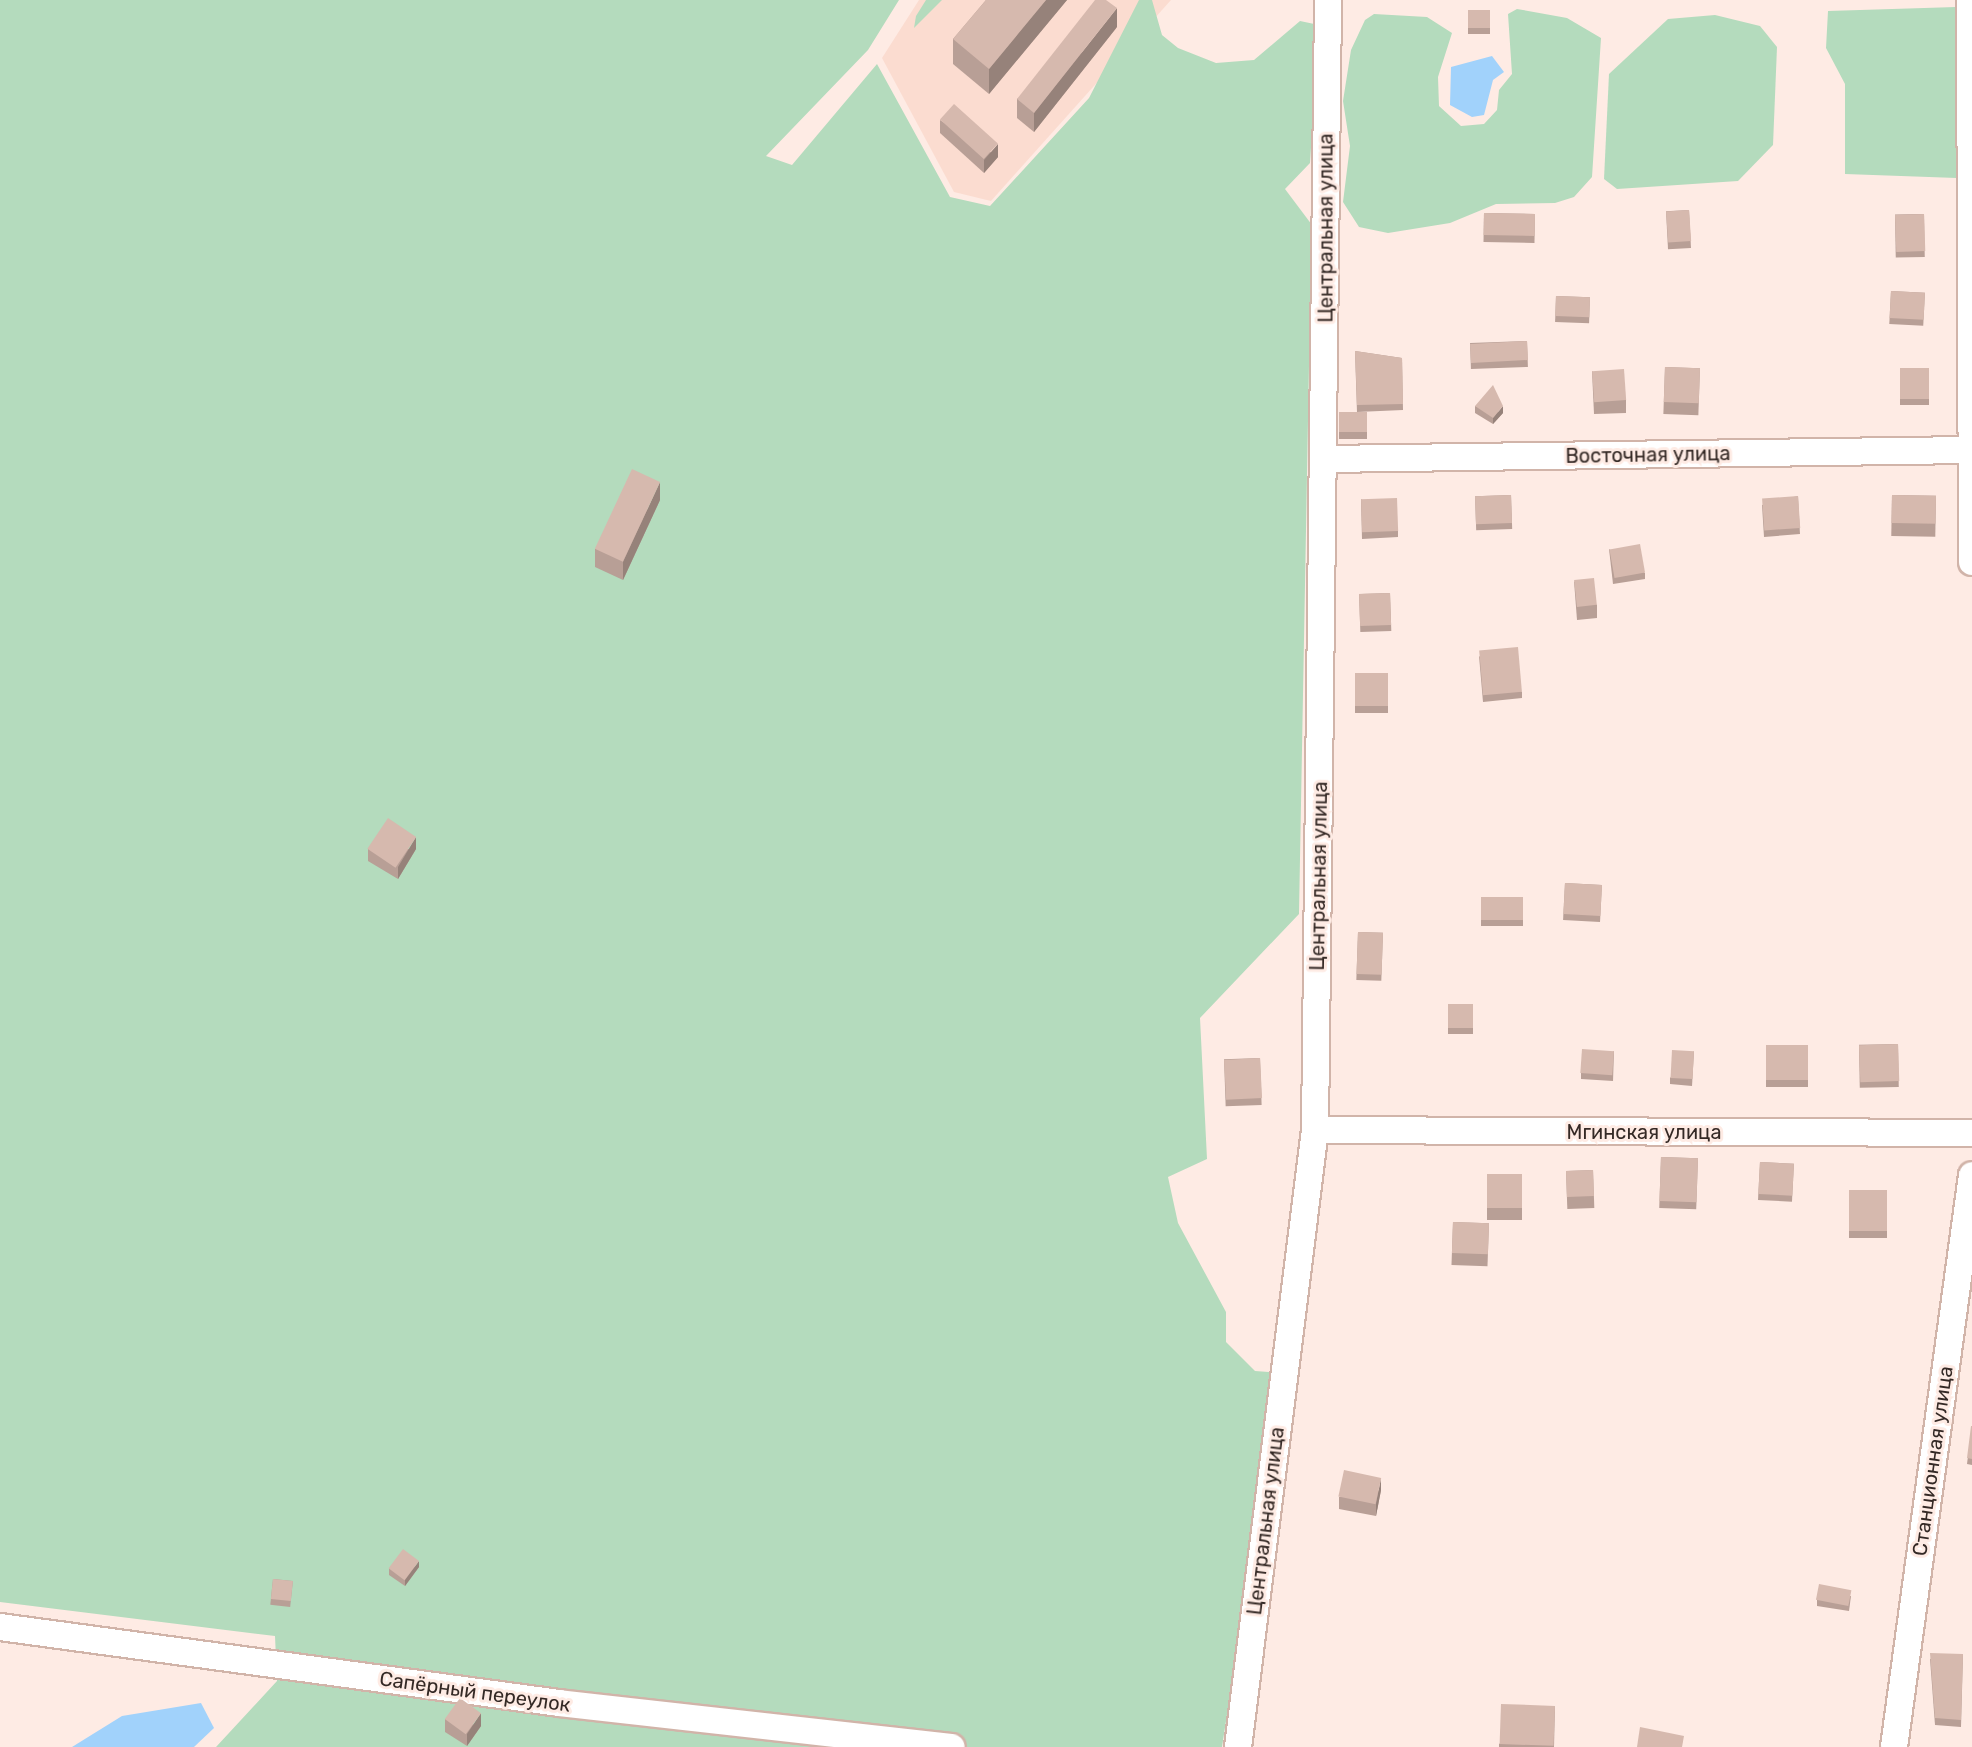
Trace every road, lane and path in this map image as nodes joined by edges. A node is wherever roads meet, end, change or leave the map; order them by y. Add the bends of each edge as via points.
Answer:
1 (1328, 0) edge
2 (1970, 0) edge
3 (1971, 450) edge
4 (1325, 459) junction
5 (1972, 562) edge
6 (1315, 1130) junction
7 (1972, 1133) edge
8 (1972, 1175) edge
9 (0, 1627) edge
10 (952, 1747) edge
11 (1238, 1747) edge
12 (1894, 1747) edge

1 - 4 street, Центральная улица
2 - 3 street
3 - 4 street, Восточная улица
3 - 5 street
4 - 6 street, Центральная улица
6 - 7 street, Мгинская улица
6 - 11 street, Центральная улица
8 - 12 street, Станционная улица
9 - 10 street, Сапёрный переулок via 559,1703

